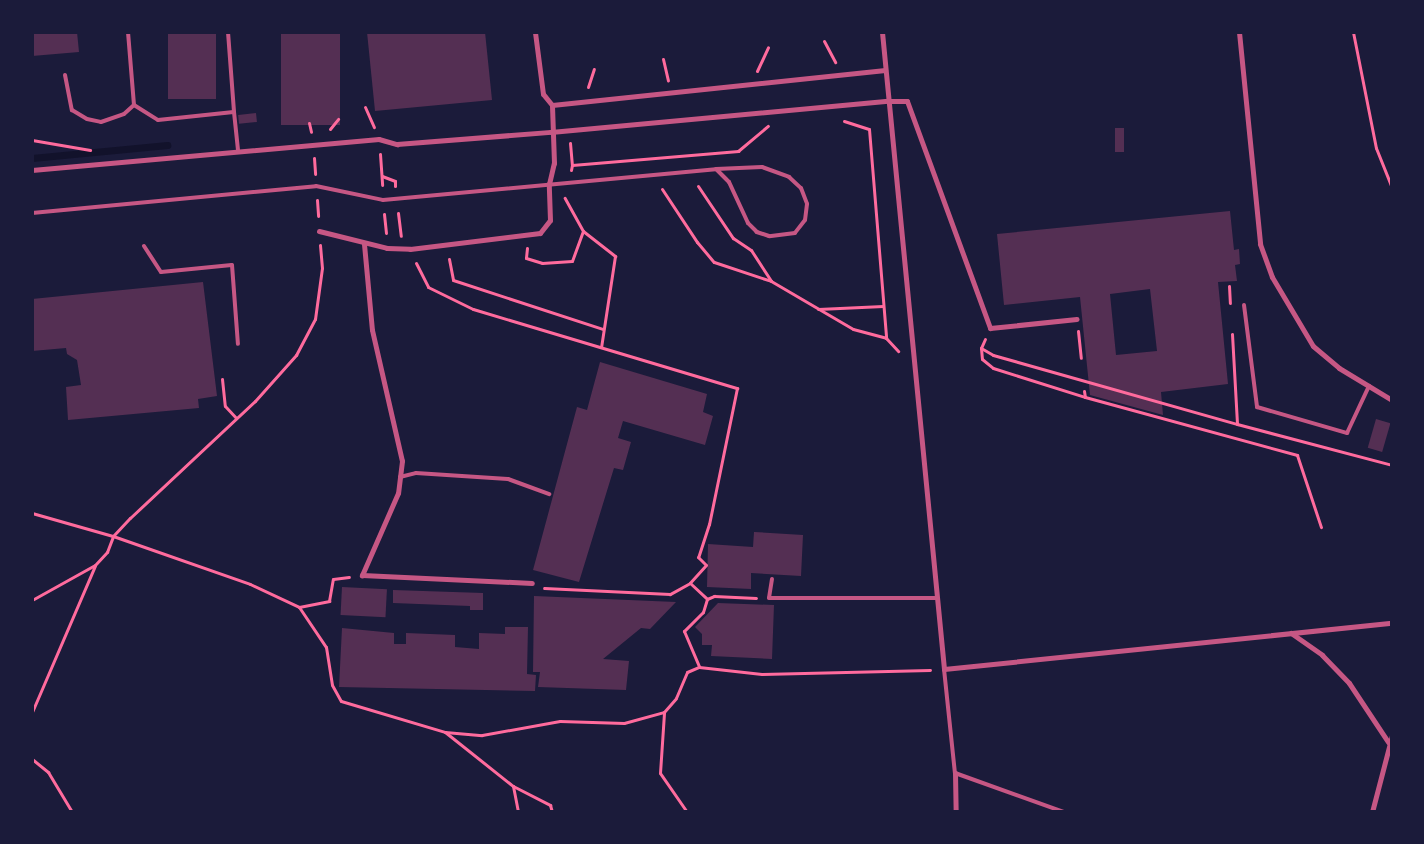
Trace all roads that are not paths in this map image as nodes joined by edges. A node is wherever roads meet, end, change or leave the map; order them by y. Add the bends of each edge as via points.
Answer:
1 (128, 32) edge
2 (228, 32) edge
3 (535, 32) edge
4 (882, 32) edge
5 (1239, 32) edge
6 (885, 70) junction
7 (65, 75) dead end
8 (888, 101) junction
9 (134, 105) junction
10 (552, 105) junction
11 (234, 112) junction
12 (551, 132) junction
13 (238, 150) junction
14 (716, 169) junction
15 (32, 170) edge
16 (549, 184) junction
17 (32, 213) edge
18 (319, 231) road end
19 (364, 244) junction
20 (144, 246) dead end
21 (1244, 305) dead end
22 (1077, 319) road end
23 (238, 344) dead end
24 (1369, 386) junction
25 (1392, 400) edge
26 (400, 477) junction
27 (548, 494) dead end
28 (772, 580) dead end
29 (532, 583) road end
30 (937, 598) junction
31 (1392, 623) edge
32 (1290, 633) junction
33 (944, 669) junction
34 (1392, 735) edge
35 (1388, 742) junction
36 (955, 773) junction
37 (956, 812) edge
38 (1064, 812) edge
39 (1372, 812) edge

1 - 9 lane
2 - 11 lane
3 - 10 street via 543,94
4 - 6 street
5 - 24 street via 1260,244 1266,261 1290,312 1312,346 1338,368
6 - 8 street
6 - 10 street
7 - 9 lane via 72,110 86,119 101,122 114,119
8 - 12 street
8 - 22 street via 907,102 990,328
8 - 30 street
9 - 11 lane via 158,120
10 - 12 street
11 - 13 lane
12 - 13 street via 397,144 379,139
12 - 16 street via 554,163
13 - 15 street
14 - 14 lane via 729,182 748,223 757,232 770,236 795,233 805,220 807,204 801,188 789,177 762,167
14 - 16 lane
16 - 17 lane via 383,200 316,186
16 - 19 street via 550,220 540,233 410,249
18 - 19 street
19 - 26 street via 372,330 402,461
20 - 23 lane via 161,272 232,265
21 - 24 lane via 1257,407 1347,433
24 - 25 street
26 - 27 lane via 416,473 508,479
26 - 29 street via 398,493 362,575
28 - 30 lane via 769,598
30 - 33 street
31 - 32 street
32 - 33 street
32 - 35 street via 1322,655 1349,682
33 - 36 lane
34 - 35 street
35 - 39 street
36 - 37 street
36 - 38 lane

